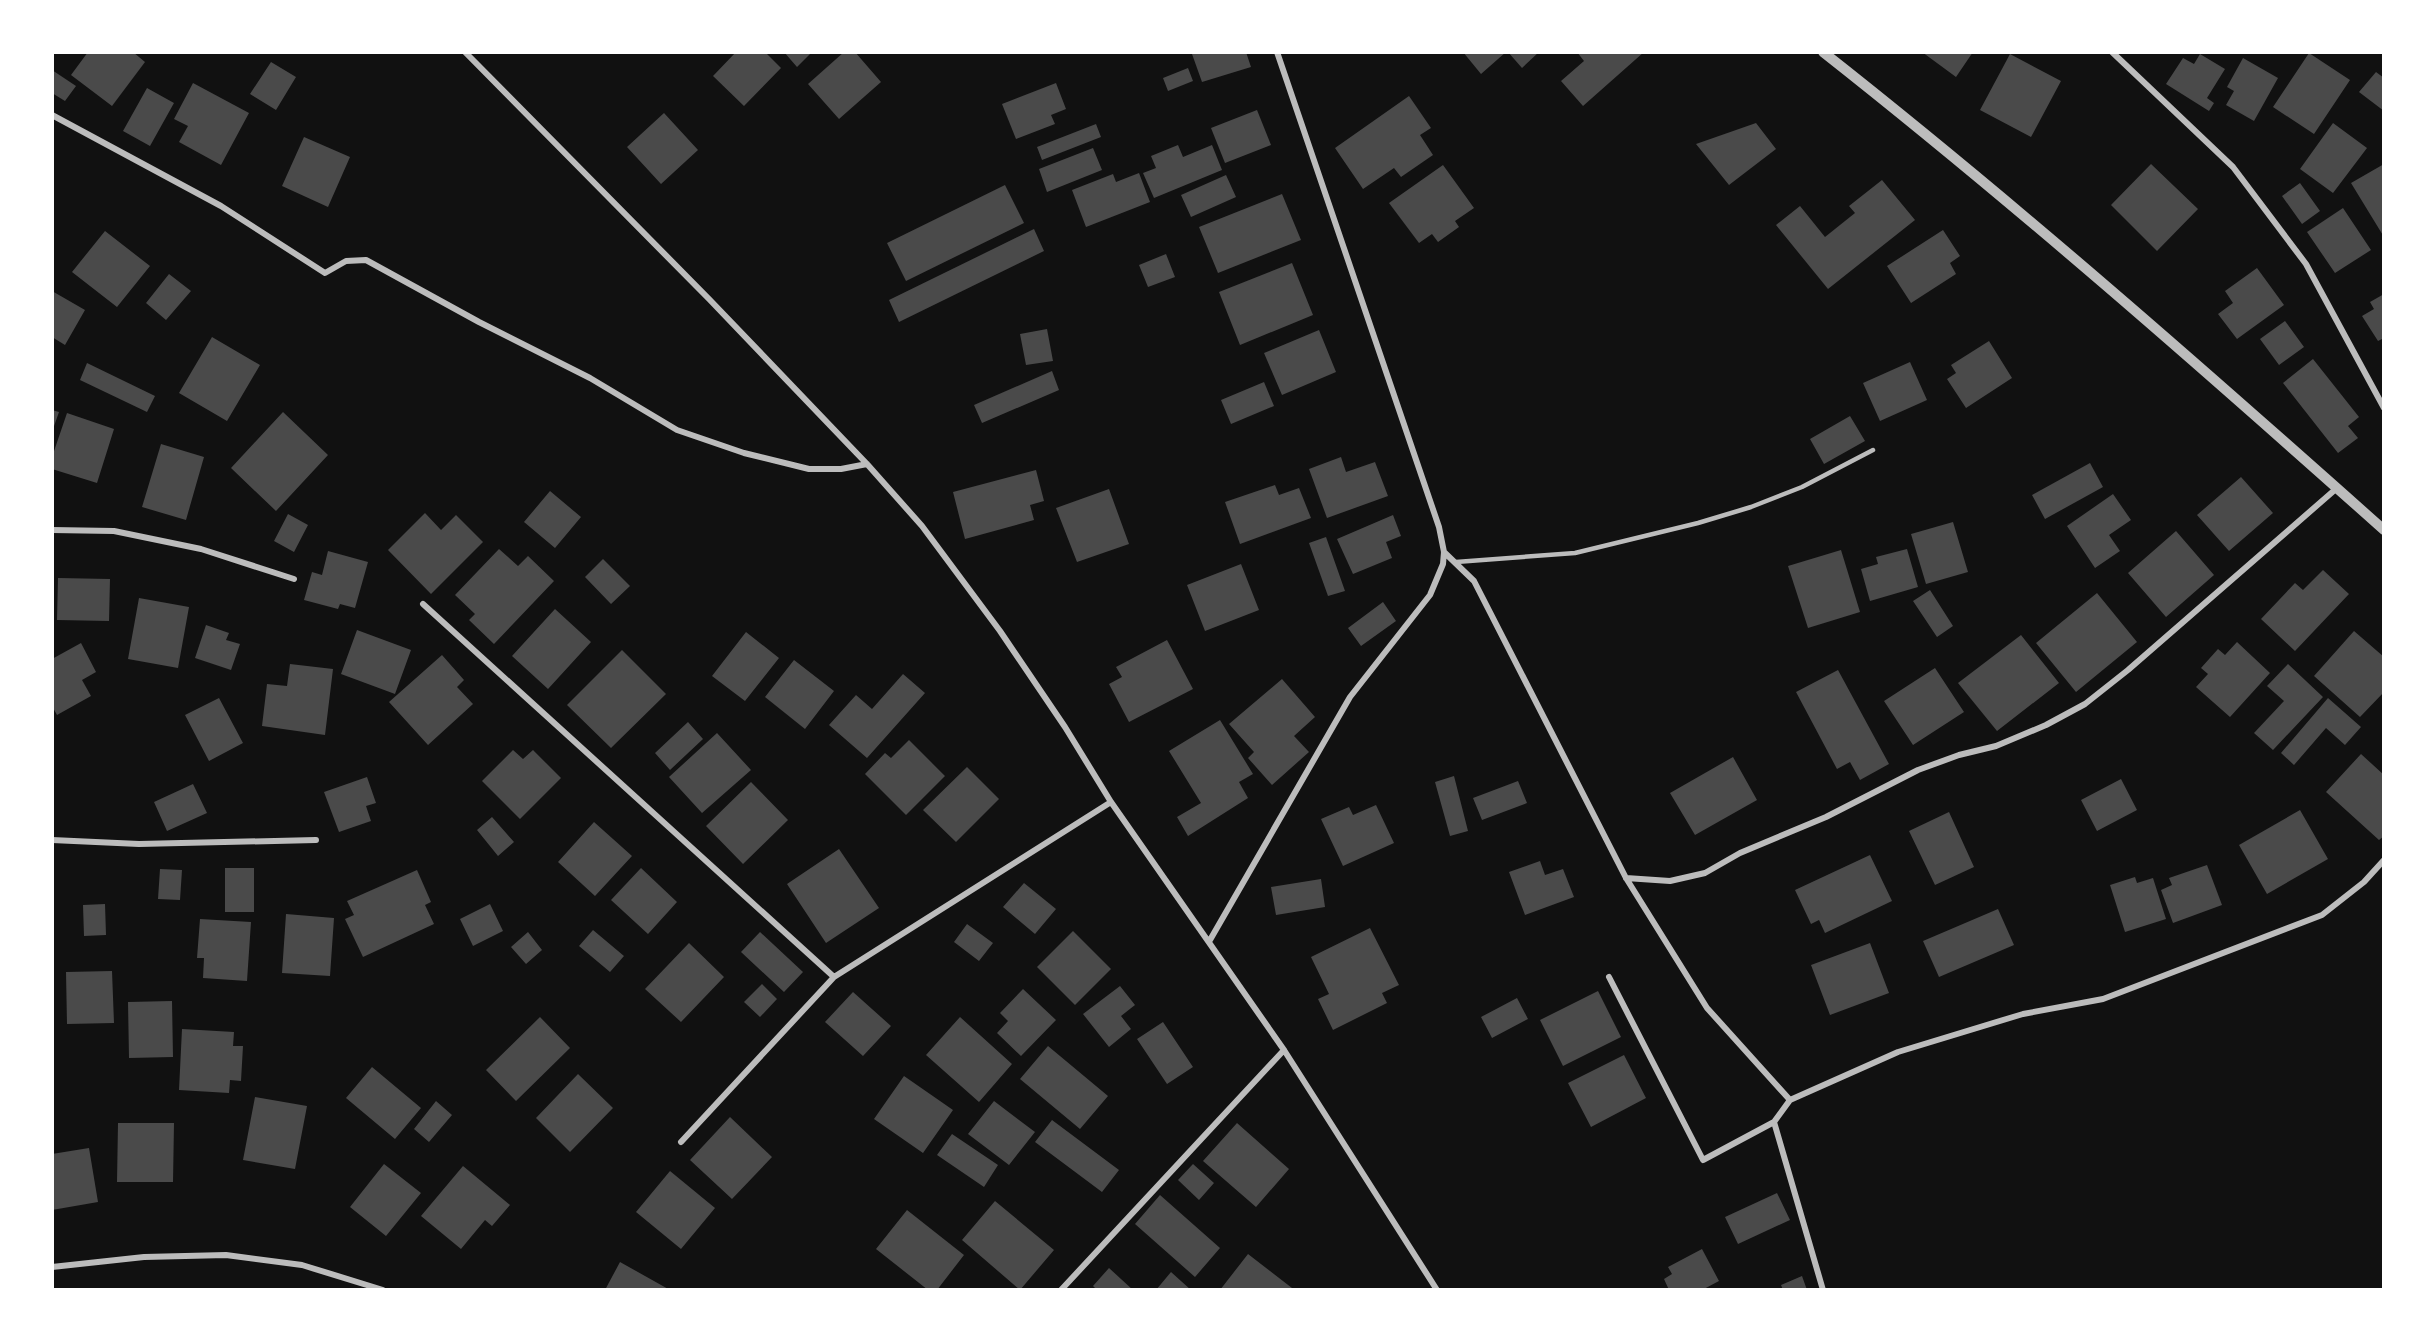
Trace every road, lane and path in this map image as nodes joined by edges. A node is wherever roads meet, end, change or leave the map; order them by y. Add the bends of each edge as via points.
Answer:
1 (465, 52) edge
2 (1277, 52) edge
3 (1823, 52) edge
4 (2112, 52) edge
5 (52, 115) edge
6 (2384, 408) edge
7 (1873, 450) dead end
8 (867, 464) junction
9 (2337, 488) junction
10 (52, 530) edge
11 (2384, 530) edge
12 (1444, 552) junction
13 (1456, 562) junction
14 (294, 579) dead end
15 (423, 604) dead end
16 (1111, 802) junction
17 (52, 840) edge
18 (316, 840) dead end
19 (2384, 860) edge
20 (1626, 878) junction
21 (1210, 940) junction
22 (834, 977) junction
23 (1609, 977) dead end
24 (1284, 1050) junction
25 (1790, 1100) junction
26 (1774, 1122) junction
27 (681, 1142) dead end
28 (52, 1268) edge
29 (383, 1290) edge
30 (1060, 1290) edge
31 (1437, 1290) edge
32 (1823, 1290) edge

1 - 8 street
2 - 12 street via 1439,527
3 - 9 street via 2019,210
4 - 6 street via 2233,167 2306,264
5 - 8 street via 221,206 325,273 346,261 366,260 590,378 677,430 744,453 809,469
7 - 13 lane via 1802,487 1698,523 1575,553
8 - 16 street via 922,526 1000,631
9 - 11 street
9 - 20 street via 2085,704 1996,746 1918,770 1705,873 1671,881
10 - 14 street via 114,531 201,549
12 - 13 street
12 - 21 street via 1440,574 1430,595 1350,697
13 - 20 street via 1474,581
15 - 22 street
16 - 21 street
16 - 22 street
17 - 18 street via 139,844
19 - 25 street via 2364,882 2322,915 2103,999 2023,1014 1898,1052
20 - 25 street via 1707,1008
21 - 24 street
22 - 27 street
23 - 26 street via 1703,1160
24 - 30 street
24 - 31 street
25 - 26 street
26 - 32 street
28 - 29 street via 144,1257 226,1255 302,1265

